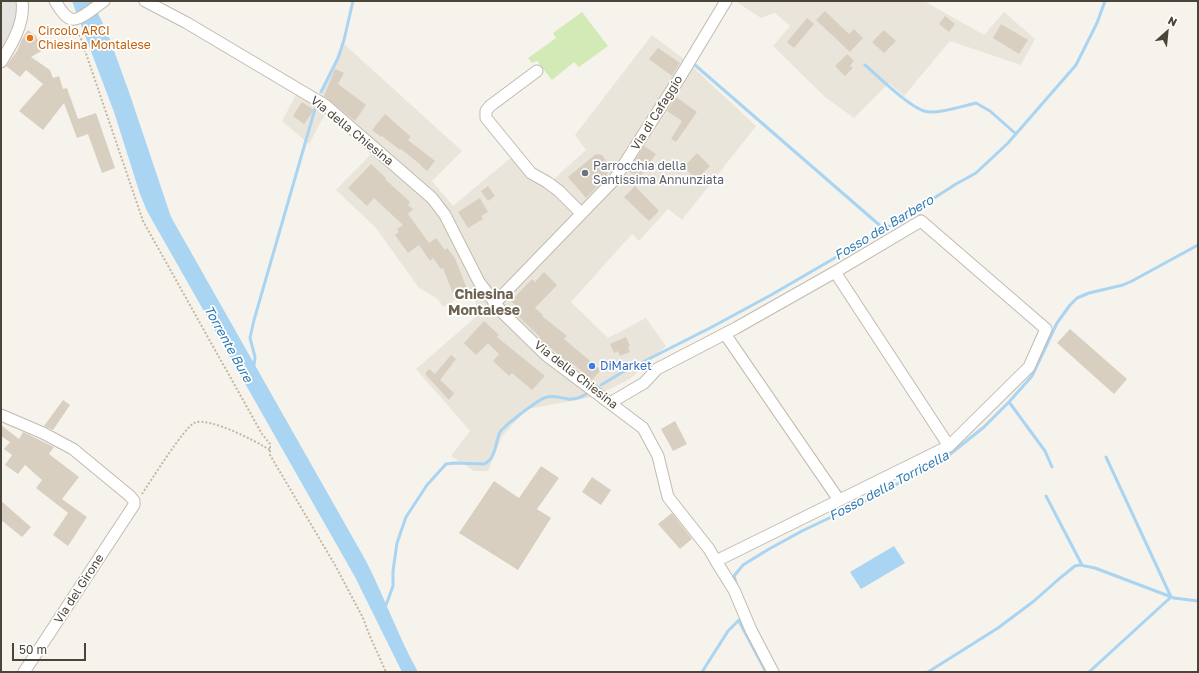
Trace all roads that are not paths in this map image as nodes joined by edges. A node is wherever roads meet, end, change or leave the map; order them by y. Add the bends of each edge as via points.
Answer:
1 (22, 1) edge
2 (55, 1) edge
3 (146, 1) edge
4 (726, 1) edge
5 (100, 4) edge
6 (1, 62) edge
7 (537, 71) dead end
8 (581, 213) junction
9 (835, 272) junction
10 (494, 304) junction
11 (725, 334) junction
12 (610, 403) junction
13 (1, 415) edge
14 (949, 446) junction
15 (839, 500) junction
16 (716, 561) junction
17 (24, 672) edge
18 (773, 672) edge

1 - 6 street via 19,28
2 - 5 street via 66,17 72,20
3 - 10 street, Via della Chiesina via 324,105 408,177 432,198 445,215 479,282
4 - 8 street, Via di Cafaggio via 616,177
7 - 8 street via 492,104 486,111 486,118 531,173 559,191
8 - 10 street, Via di Cafaggio
9 - 11 street
9 - 14 street
9 - 14 street via 921,221 1046,329 1029,367
10 - 12 street, Via della Chiesina via 546,355
11 - 12 street via 657,369 644,383
11 - 15 street
12 - 16 street, Via della Chiesina via 643,428 658,456 668,497
13 - 17 street, Via del Girone via 73,449 130,496 134,504
14 - 15 street
15 - 16 street
16 - 18 street, Via della Chiesina via 734,590

